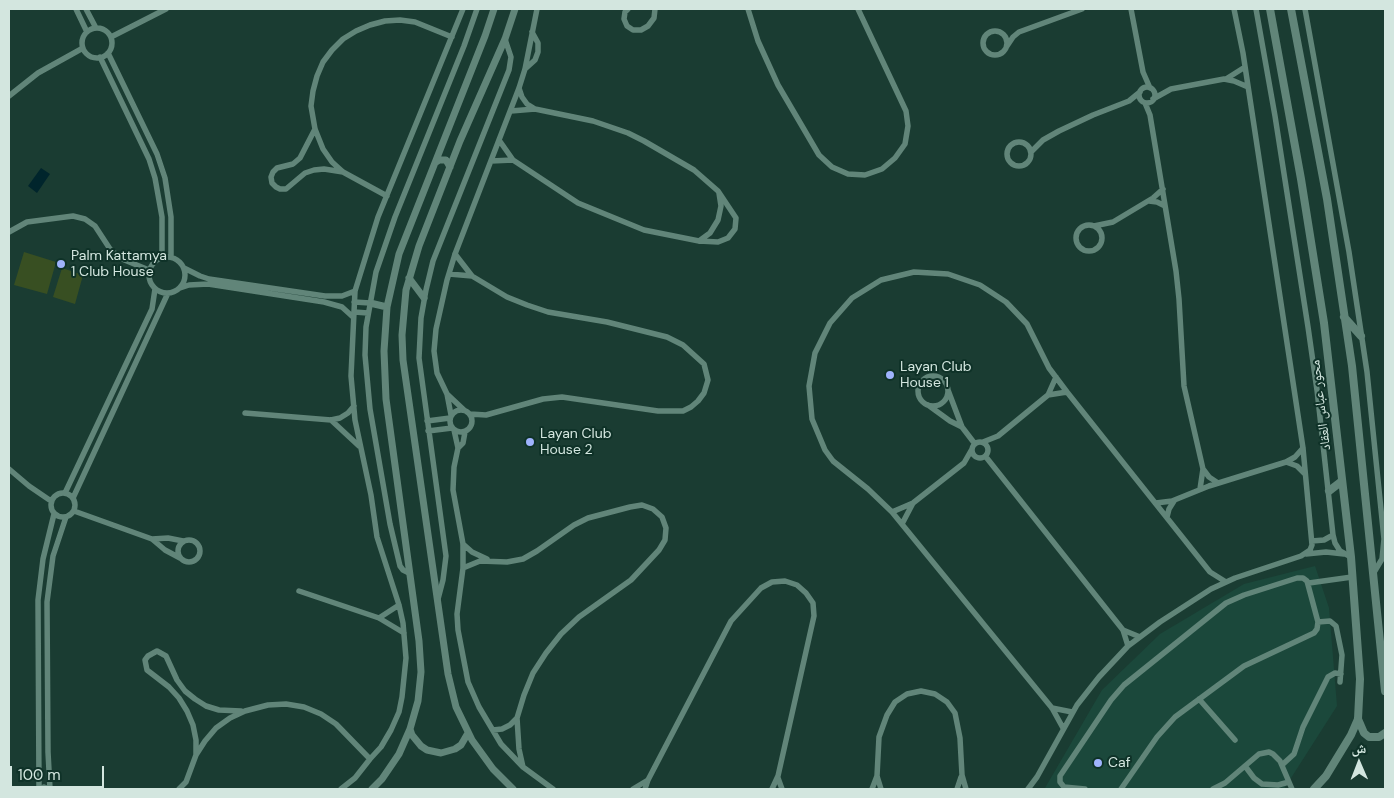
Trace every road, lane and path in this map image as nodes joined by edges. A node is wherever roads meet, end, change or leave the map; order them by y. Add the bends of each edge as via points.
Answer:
1 (76, 9) edge
2 (86, 9) edge
3 (166, 9) edge
4 (464, 9) edge
5 (477, 9) edge
6 (494, 9) edge
7 (515, 9) edge
8 (537, 9) edge
9 (628, 9) edge
10 (655, 9) edge
11 (748, 9) edge
12 (858, 9) edge
13 (1082, 9) edge
14 (1131, 9) edge
15 (1234, 9) edge
16 (1256, 9) edge
17 (1270, 9) edge
18 (1290, 9) edge
19 (1305, 9) edge
20 (96, 28) junction
21 (87, 32) junction
22 (532, 32) junction
23 (1000, 32) junction
24 (1019, 32) junction
25 (111, 37) junction
26 (452, 37) junction
27 (505, 39) junction
28 (1007, 46) junction
29 (83, 48) junction
30 (108, 53) junction
31 (100, 57) junction
32 (1245, 66) junction
33 (525, 69) junction
34 (1143, 72) junction
35 (1224, 79) junction
36 (1248, 86) junction
37 (520, 88) junction
38 (1150, 88) junction
39 (1171, 90) junction
40 (1140, 91) junction
41 (9, 96) edge
42 (1153, 100) junction
43 (1129, 101) junction
44 (1144, 102) junction
45 (535, 109) junction
46 (511, 111) junction
47 (1150, 115) junction
48 (315, 129) junction
49 (445, 137) junction
50 (499, 140) junction
51 (1043, 140) junction
52 (460, 141) junction
53 (1024, 143) junction
54 (1031, 152) junction
55 (513, 160) junction
56 (491, 161) junction
57 (436, 162) junction
58 (450, 167) junction
59 (343, 172) junction
60 (1163, 189) junction
61 (718, 191) junction
62 (386, 196) junction
63 (1149, 201) junction
64 (1165, 206) junction
65 (1113, 222) junction
66 (1094, 226) junction
67 (9, 232) edge
68 (1102, 237) junction
69 (699, 241) junction
70 (455, 254) junction
71 (171, 257) junction
72 (162, 258) junction
73 (184, 268) junction
74 (149, 270) junction
75 (448, 274) junction
76 (472, 276) junction
77 (409, 278) junction
78 (180, 288) junction
79 (155, 289) junction
80 (355, 291) junction
81 (168, 293) junction
82 (424, 298) junction
83 (331, 300) junction
84 (354, 302) junction
85 (370, 303) junction
86 (387, 307) junction
87 (368, 313) junction
88 (354, 315) junction
89 (1344, 317) junction
90 (1361, 336) junction
91 (1056, 377) junction
92 (948, 390) junction
93 (1067, 392) junction
94 (448, 394) junction
95 (1048, 396) junction
96 (927, 405) junction
97 (354, 406) junction
98 (464, 410) junction
99 (246, 412) dead end
100 (470, 414) junction
101 (486, 415) junction
102 (450, 416) junction
103 (331, 420) junction
104 (427, 421) junction
105 (472, 425) junction
106 (962, 428) junction
107 (453, 429) junction
108 (428, 431) junction
109 (465, 432) junction
110 (998, 436) junction
111 (983, 442) junction
112 (974, 446) junction
113 (361, 448) junction
114 (458, 448) junction
115 (1303, 448) junction
116 (985, 456) junction
117 (1286, 462) junction
118 (964, 463) junction
119 (9, 469) edge
120 (1203, 469) junction
121 (1306, 474) junction
122 (1342, 480) junction
123 (1218, 483) junction
124 (1200, 490) junction
125 (1328, 491) junction
126 (66, 493) junction
127 (73, 498) junction
128 (1176, 499) junction
129 (52, 501) junction
130 (913, 503) junction
131 (1156, 503) junction
132 (74, 511) junction
133 (892, 512) junction
134 (54, 514) junction
135 (66, 517) junction
136 (1167, 517) junction
137 (902, 524) junction
138 (1332, 535) junction
139 (152, 539) junction
140 (183, 541) junction
141 (1312, 541) junction
142 (463, 544) junction
143 (1306, 554) junction
144 (1347, 556) junction
145 (180, 558) junction
146 (492, 561) junction
147 (463, 568) junction
148 (1210, 572) junction
149 (410, 573) junction
150 (1373, 574) junction
151 (1352, 577) junction
152 (1226, 582) junction
153 (1309, 583) junction
154 (1211, 589) junction
155 (299, 590) dead end
156 (438, 599) junction
157 (399, 605) junction
158 (380, 618) junction
159 (1318, 622) junction
160 (1124, 630) junction
161 (404, 633) junction
162 (1140, 637) junction
163 (1128, 646) junction
164 (1341, 674) junction
165 (1340, 682) dead end
166 (1385, 691) edge
167 (1199, 699) junction
168 (1052, 708) junction
169 (245, 711) junction
170 (1072, 712) junction
171 (517, 718) junction
172 (1358, 719) junction
173 (1063, 728) junction
174 (410, 729) junction
175 (493, 730) junction
176 (468, 733) junction
177 (1385, 733) edge
178 (1235, 740) dead end
179 (519, 749) junction
180 (1254, 750) dead end
181 (508, 753) junction
182 (1260, 754) junction
183 (196, 755) junction
184 (370, 759) junction
185 (1282, 765) junction
186 (1245, 766) junction
187 (523, 767) junction
188 (962, 775) junction
189 (778, 776) junction
190 (877, 776) junction
191 (648, 780) junction
192 (186, 782) junction
193 (1289, 782) junction
194 (39, 789) edge
195 (50, 789) edge
196 (178, 789) edge
197 (187, 789) edge
198 (341, 789) edge
199 (372, 789) edge
200 (513, 789) edge
201 (553, 789) edge
202 (633, 789) edge
203 (645, 789) edge
204 (772, 789) edge
205 (782, 789) edge
206 (872, 789) edge
207 (881, 789) edge
208 (957, 789) edge
209 (966, 789) edge
210 (1028, 789) edge
211 (1085, 789) edge
212 (1121, 789) edge
213 (1213, 789) edge
214 (1292, 789) edge
215 (1314, 789) edge

1 - 21 street
2 - 20 street
3 - 25 street
4 - 26 street
5 - 85 street via 395,217 376,272
6 - 49 street
7 - 27 street
8 - 22 street
9 - 10 street via 624,19 627,26 641,30 654,18
11 - 12 street via 771,70 819,155 832,167 848,174 865,175 882,169 896,158 905,144 908,126 906,111
13 - 24 street
14 - 34 street
15 - 32 street
16 - 125 street via 1318,390
17 - 122 main road, محور عباس العقاد via 1324,323
18 - 89 main road via 1326,199
19 - 90 street
20 - 21 street
20 - 25 street via 105,30
21 - 29 street
22 - 33 street
22 - 33 street via 538,52
23 - 24 street
23 - 28 street
23 - 28 street via 987,34 983,48 996,56
24 - 28 street
25 - 30 street
26 - 48 street via 415,22 400,20 370,25 343,39 317,76 311,106
26 - 62 street
27 - 52 street
27 - 82 street via 510,57 509,70 438,248
29 - 31 street via 90,56
29 - 41 street via 38,73
30 - 31 street
30 - 71 street via 158,154 171,218
31 - 72 street via 155,178 162,217
32 - 35 street
32 - 36 street
33 - 37 street
34 - 38 street
34 - 40 street
35 - 36 street
35 - 39 street
36 - 115 street
37 - 45 street via 522,97
37 - 46 street
38 - 39 street
38 - 40 street
38 - 42 street
39 - 42 street
40 - 43 street
40 - 44 street
42 - 44 street
42 - 47 street
43 - 44 street
43 - 51 street via 1076,122
44 - 47 street
45 - 46 street
45 - 61 street via 593,121 628,133 694,170
46 - 50 street
47 - 60 street
48 - 59 street via 323,149
48 - 59 street via 300,158 294,164 277,168 271,177 272,182 280,189 286,189 305,173 314,170
49 - 52 street via 450,143
49 - 57 street
50 - 55 street
50 - 56 street
51 - 53 street
51 - 54 street
52 - 58 street
53 - 54 street
53 - 54 street via 1010,146 1008,160 1018,166 1025,165
55 - 56 street
55 - 69 street via 578,203 644,230
56 - 70 street
57 - 58 street via 446,160
57 - 86 street via 399,254
58 - 77 street
59 - 62 street
60 - 63 street
60 - 64 street
61 - 69 street via 721,206 718,220
61 - 69 street via 736,218 735,229 728,238 718,242
62 - 80 street
63 - 64 street
63 - 65 street
64 - 120 street via 1179,298 1184,386
65 - 66 street
65 - 68 street
66 - 68 street
66 - 68 street via 1078,230 1079,246 1093,250 1100,245
67 - 74 street via 26,222 73,216 85,219 95,226 110,249 122,259
70 - 75 street
70 - 76 street
71 - 72 street
71 - 73 street
72 - 74 street
73 - 78 street via 184,282
73 - 83 street via 209,278
74 - 79 street via 149,280
75 - 76 street
75 - 94 street via 434,351 437,372
76 - 101 street via 507,297 548,312 666,337 683,345 704,364 708,380 698,401 683,411 658,411 562,397 524,403
77 - 82 street
77 - 156 street via 403,312 402,360
78 - 81 street
78 - 83 street via 208,284
79 - 81 street
79 - 126 street via 152,309
80 - 83 street
80 - 84 street
81 - 127 street
82 - 104 street via 419,358
83 - 88 street
84 - 85 street
84 - 88 street
85 - 86 street
85 - 87 street
86 - 149 street via 384,351 386,399
87 - 88 street
87 - 149 street via 365,355 370,409 399,563
88 - 97 street
89 - 90 main road
89 - 150 main road
90 - 150 street via 1384,539 1382,559
91 - 93 street
91 - 95 street
91 - 133 street via 1022,318 980,284 948,274 914,272 881,280 852,298 830,323 815,353 809,386 812,420 825,450 834,461
92 - 96 street via 942,403
92 - 96 street via 940,378 926,377 918,390 921,400
92 - 106 street
93 - 95 street
93 - 131 street
94 - 98 street
94 - 102 street
95 - 110 street
96 - 106 street
97 - 103 street via 340,418
97 - 113 street
98 - 100 street
98 - 102 street via 457,410
99 - 103 street
100 - 101 street
100 - 105 street
101 - 105 street
102 - 104 street
102 - 107 street
103 - 113 street
104 - 108 street
105 - 109 street
106 - 112 street
107 - 108 street
107 - 109 street
107 - 114 street
108 - 156 street via 446,556
109 - 114 street via 463,443
110 - 111 street
110 - 116 street
111 - 112 street
111 - 116 street via 988,446
112 - 116 street via 975,457
112 - 118 street
113 - 157 street via 377,537
114 - 142 street via 453,490
115 - 117 street
115 - 121 street
116 - 118 street
116 - 160 street
117 - 121 street
117 - 123 street
118 - 130 street
119 - 129 street
120 - 123 street
120 - 124 street
121 - 141 street
122 - 125 main road
122 - 144 main road, محور عباس العقاد
123 - 124 street
124 - 128 street
125 - 138 street
126 - 127 street
126 - 129 street via 58,494
127 - 132 street
128 - 131 street
128 - 136 street
129 - 134 street
130 - 133 street
130 - 137 street
131 - 136 street
132 - 135 street
132 - 139 street
133 - 137 street
134 - 135 street
134 - 194 street via 43,559 38,600
135 - 195 street via 53,556 47,602
136 - 148 street
137 - 168 street
138 - 141 street
138 - 144 street via 1337,547
139 - 140 street
139 - 145 street
140 - 145 street via 178,549
140 - 145 street via 195,542 200,553 192,562 184,562
141 - 143 street
142 - 146 street
142 - 147 street
143 - 144 street via 1326,552
143 - 152 street
144 - 151 main road, محور عباس العقاد
146 - 147 street via 475,562
146 - 171 street via 523,559 588,518 630,507 642,505 653,509 662,517 666,528 665,540 631,580 578,618 546,653 533,673
147 - 175 street via 458,597 458,630 468,682
148 - 152 street
148 - 154 street
149 - 174 street via 420,672 418,701
150 - 166 main road
151 - 153 street
151 - 172 main road, محور عباس العقاد via 1360,679
152 - 154 street
153 - 159 street
153 - 211 street via 1297,578 1226,603 1131,678 1111,700 1060,776 1064,787
154 - 162 street
155 - 158 street
156 - 176 street via 450,682 456,707
157 - 158 street
157 - 161 street
158 - 161 street
159 - 164 street via 1330,621 1336,626
159 - 167 street via 1318,629 1312,635 1251,662
160 - 162 street
160 - 163 street
161 - 184 street via 405,676 399,712 381,747
162 - 163 street
163 - 170 street
164 - 165 street
164 - 185 street via 1332,673 1328,677 1303,727 1294,754
167 - 178 street
167 - 212 street via 1162,731
168 - 170 street
168 - 173 street
169 - 183 street via 216,728
169 - 183 street via 232,712 206,706 185,690 166,656 157,652 148,656 145,660 148,670 169,687 188,711 196,740
169 - 184 street via 268,705 304,707 336,724
170 - 173 street
171 - 175 street via 510,725
171 - 179 street
172 - 177 main road via 1369,737
172 - 215 main road, محور عباس العقاد via 1342,752
173 - 210 street
174 - 176 street via 421,746 441,753 455,749
174 - 199 street via 399,754
175 - 181 street
176 - 200 street via 493,769
179 - 181 street
179 - 187 street
180 - 182 street
181 - 187 street
182 - 185 street via 1273,754
182 - 186 street
183 - 192 street
184 - 198 street
185 - 193 street
186 - 193 street via 1262,784 1278,786
186 - 213 street
187 - 201 street
188 - 190 street via 955,713 935,694 921,691 907,694 895,702 887,715 879,737
188 - 208 street
188 - 209 street
189 - 191 street via 814,616 806,593 785,581 772,582 761,588 731,621
189 - 204 street
189 - 205 street
190 - 206 street
190 - 207 street
191 - 202 street
191 - 203 street
192 - 196 street
192 - 197 street
193 - 214 street
194 - 195 street

